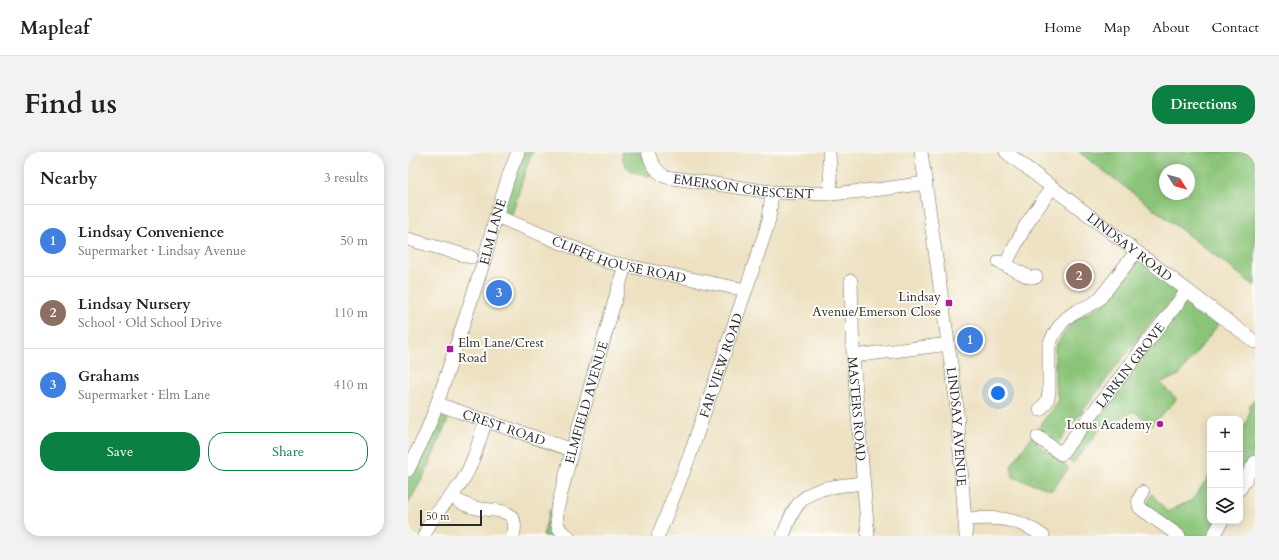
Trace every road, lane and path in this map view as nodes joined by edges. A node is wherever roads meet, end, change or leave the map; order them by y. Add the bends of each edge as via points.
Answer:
1 (518, 152) edge
2 (648, 152) edge
3 (829, 152) edge
4 (921, 152) edge
5 (1006, 152) edge
6 (926, 183) junction
7 (1052, 187) junction
8 (772, 192) junction
9 (830, 194) junction
10 (496, 216) junction
11 (408, 239) edge
12 (1136, 252) junction
13 (471, 257) dead end
14 (624, 265) junction
15 (1036, 277) dead end
16 (851, 281) dead end
17 (746, 290) junction
18 (1187, 291) junction
19 (1255, 342) edge
20 (949, 344) junction
21 (853, 356) junction
22 (437, 404) junction
23 (1040, 410) dead end
24 (486, 420) junction
25 (1038, 437) dead end
26 (572, 450) junction
27 (1255, 462) edge
28 (408, 470) edge
29 (864, 483) junction
30 (1241, 488) edge
31 (1143, 492) dead end
32 (451, 496) junction
33 (965, 519) junction
34 (1220, 524) edge
35 (424, 536) edge
36 (514, 536) edge
37 (568, 536) edge
38 (658, 536) edge
39 (783, 536) edge
40 (868, 536) edge
41 (966, 536) edge
42 (1043, 536) edge
43 (1179, 536) edge
44 (1213, 536) edge

1 - 10 street, ELM LANE
2 - 8 street, EMERSON CRESCENT via 655,169 666,177
3 - 9 street, EMERSON CRESCENT
4 - 6 street, LINDSAY AVENUE
5 - 7 street, LINDSAY ROAD
6 - 9 street, EMERSON CRESCENT
6 - 20 street, LINDSAY AVENUE
7 - 12 street, LINDSAY ROAD
7 - 15 street via 1002,263 1029,277
8 - 9 street, EMERSON CRESCENT
8 - 17 street, FAR VIEW ROAD via 769,219
10 - 14 street, CLIFFE HOUSE ROAD via 608,262
10 - 22 street, ELM LANE
11 - 13 street
12 - 18 street, LINDSAY ROAD
12 - 23 street via 1100,298 1068,317 1051,340 1049,393
14 - 17 street, CLIFFE HOUSE ROAD
14 - 26 street, ELMFIELD AVENUE
16 - 21 street, MASTERS ROAD
17 - 38 street, FAR VIEW ROAD via 690,455
18 - 19 street, LINDSAY ROAD
18 - 25 street, LARKIN GROVE via 1061,454
20 - 21 street
20 - 33 street, LINDSAY AVENUE
21 - 29 street, MASTERS ROAD
22 - 24 street, CREST ROAD
22 - 28 street, ELM LANE
24 - 26 street, CREST ROAD
24 - 32 street via 468,470
26 - 37 street, ELMFIELD AVENUE via 556,519 561,532
27 - 30 street
29 - 39 street via 819,490 807,495 796,507
29 - 40 street, MASTERS ROAD
31 - 43 street via 1138,498 1140,508
32 - 35 street via 437,511
32 - 36 street via 466,506 505,512 512,517 515,524
33 - 41 street, LINDSAY AVENUE
33 - 42 street via 1004,519 1027,526
34 - 44 street

